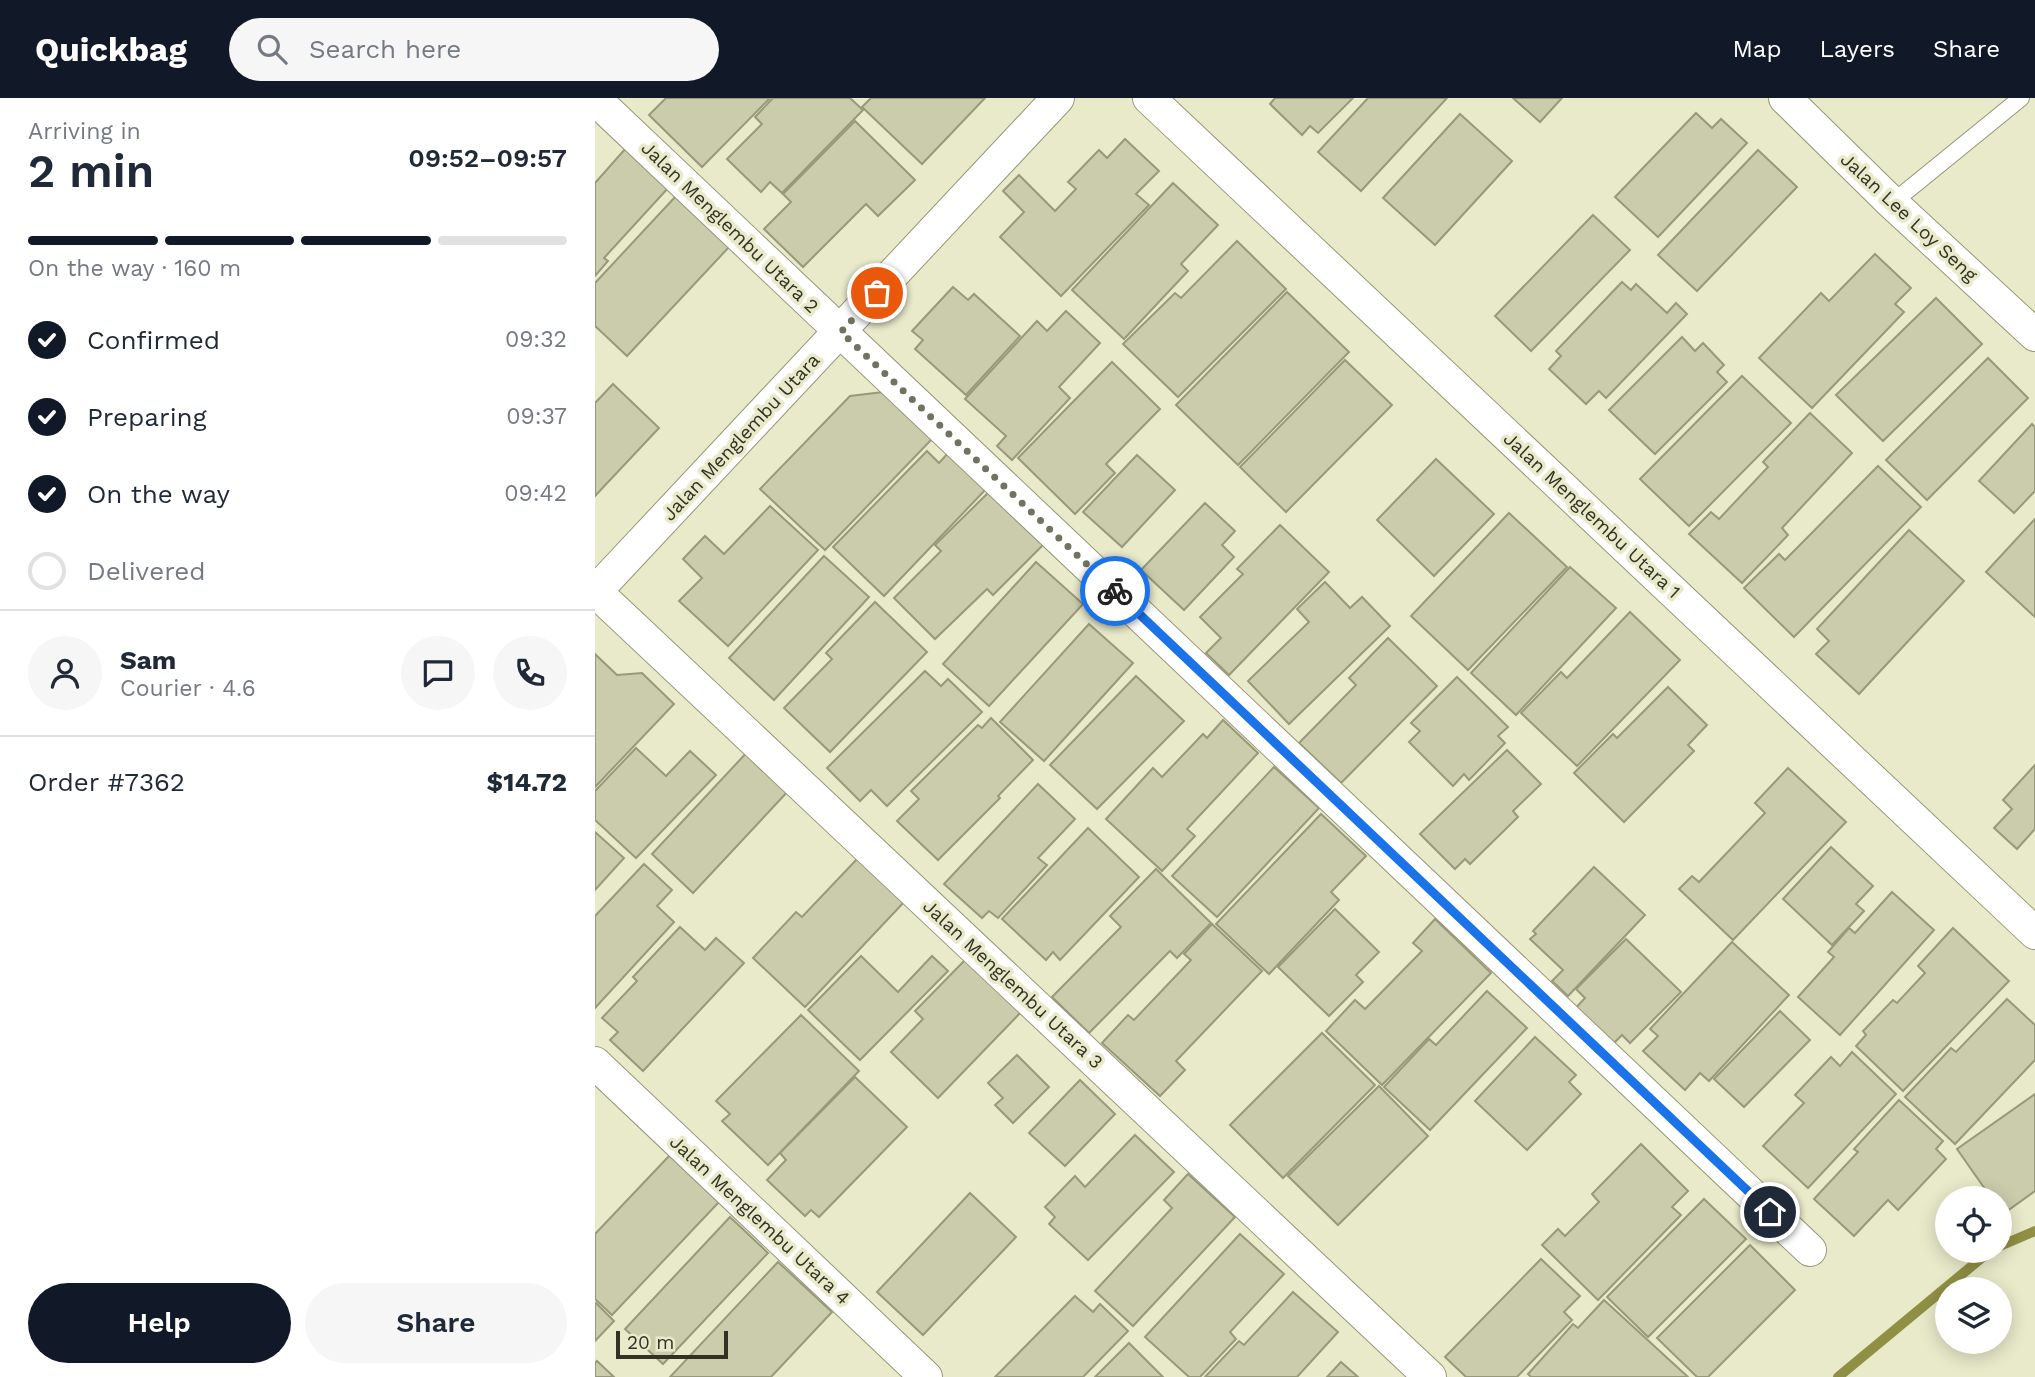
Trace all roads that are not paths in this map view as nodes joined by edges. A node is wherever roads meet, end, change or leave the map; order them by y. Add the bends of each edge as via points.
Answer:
1 (1058, 98) edge
2 (1149, 98) edge
3 (1785, 98) edge
4 (2021, 98) edge
5 (595, 99) edge
6 (1892, 202) junction
7 (2029, 319) edge
8 (841, 332) junction
9 (595, 591) edge
10 (2035, 933) edge
11 (595, 1063) edge
12 (1810, 1250) dead end
13 (926, 1377) edge
14 (1430, 1377) edge

1 - 8 street, Jalan Menglembu Utara
2 - 10 street, Jalan Menglembu Utara 1
3 - 6 street, Jalan Lee Loy Seng
4 - 6 lane
5 - 8 street, Jalan Menglembu Utara 2
6 - 7 street, Jalan Lee Loy Seng
8 - 9 street, Jalan Menglembu Utara
8 - 12 street, Jalan Menglembu Utara 2
9 - 14 street, Jalan Menglembu Utara 3
11 - 13 street, Jalan Menglembu Utara 4

